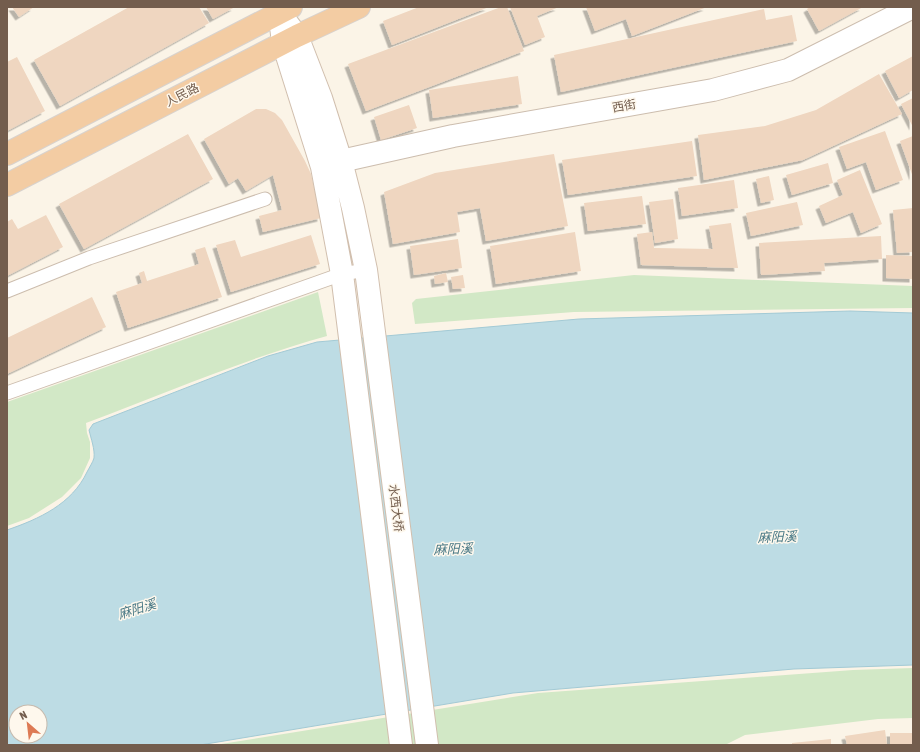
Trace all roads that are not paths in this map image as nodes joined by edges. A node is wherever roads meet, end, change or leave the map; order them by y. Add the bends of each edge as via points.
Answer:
1 (359, 7) edge
2 (913, 8) edge
3 (282, 9) edge
4 (290, 40) junction
5 (7, 154) edge
6 (332, 164) junction
7 (7, 185) edge
8 (265, 199) dead end
9 (366, 270) junction
10 (342, 274) junction
11 (7, 291) edge
12 (7, 393) edge
13 (401, 745) edge
14 (427, 745) edge

1 - 4 highway, 人民路
2 - 6 main road, 西街 via 788,70 713,90 453,136
3 - 4 main road
3 - 5 highway
4 - 6 main road
4 - 7 highway, 人民路
6 - 9 main road, 水西大桥 via 353,208
6 - 10 main road
8 - 11 lane via 89,258
9 - 10 lane
9 - 14 main road, 水西大桥
10 - 12 lane
10 - 13 main road

